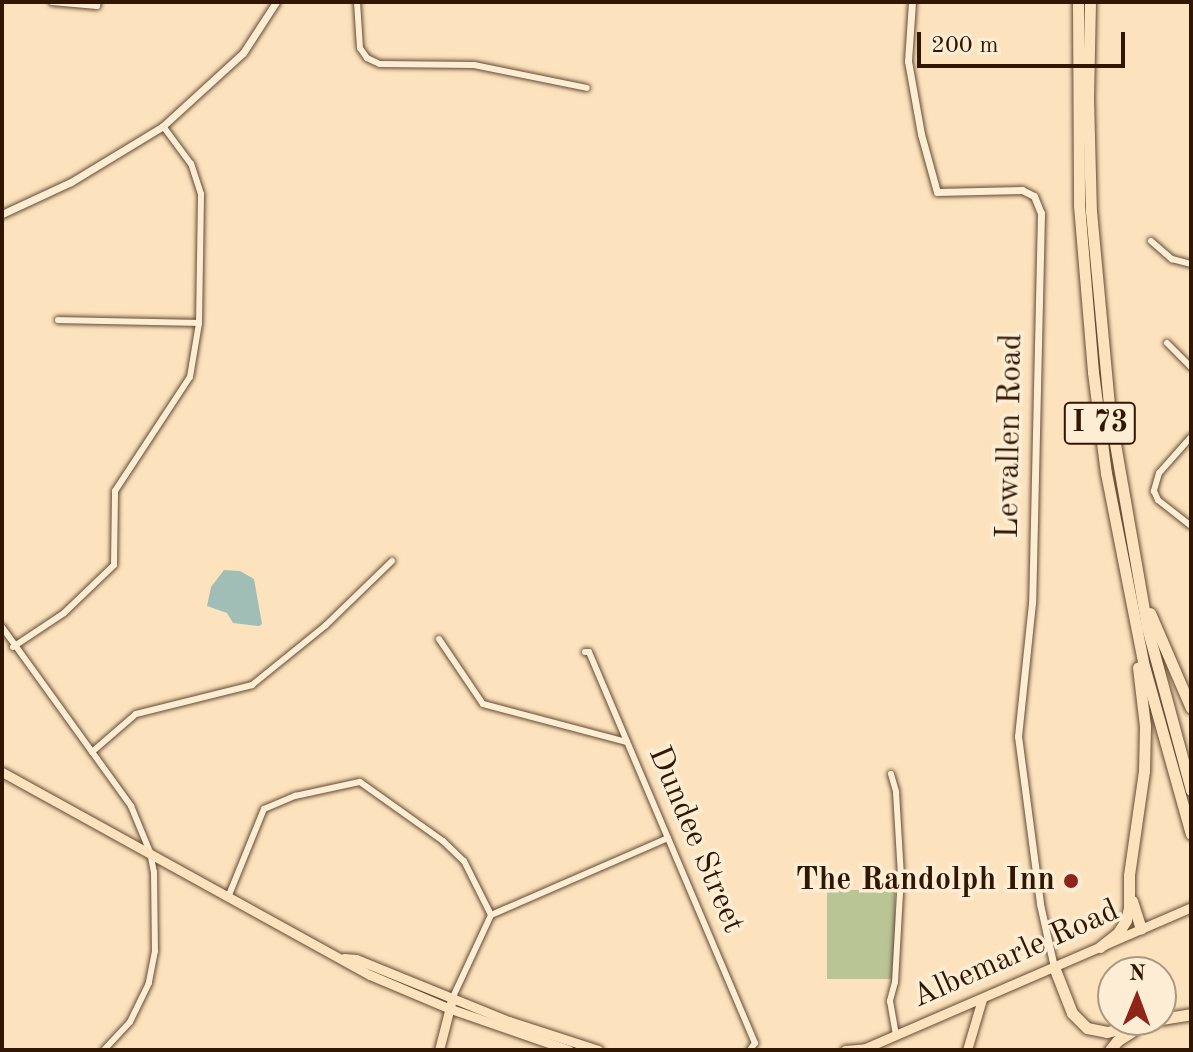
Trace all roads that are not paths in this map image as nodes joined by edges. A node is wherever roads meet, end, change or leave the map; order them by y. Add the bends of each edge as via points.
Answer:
1 (52, 2) edge
2 (98, 2) edge
3 (276, 2) edge
4 (357, 2) edge
5 (912, 2) edge
6 (1078, 2) edge
7 (1090, 2) edge
8 (587, 88) dead end
9 (163, 126) junction
10 (2, 214) edge
11 (1151, 241) dead end
12 (1191, 264) edge
13 (58, 320) dead end
14 (199, 323) junction
15 (1167, 343) dead end
16 (1191, 367) edge
17 (1191, 437) edge
18 (1191, 526) edge
19 (392, 561) dead end
20 (1136, 573) junction
21 (1129, 599) junction
22 (2, 627) edge
23 (439, 639) dead end
24 (13, 647) junction
25 (585, 652) dead end
26 (1191, 708) edge
27 (627, 742) junction
28 (92, 752) junction
29 (2, 772) edge
30 (891, 774) dead end
31 (1191, 790) edge
32 (1191, 834) edge
33 (668, 838) junction
34 (150, 852) junction
35 (1129, 893) junction
36 (229, 895) junction
37 (1191, 907) edge
38 (491, 915) junction
39 (1141, 929) junction
40 (1100, 947) junction
41 (1054, 967) junction
42 (982, 999) junction
43 (450, 1004) junction
44 (1097, 1030) edge
45 (896, 1035) junction
46 (864, 1049) edge
47 (104, 1050) edge
48 (439, 1050) edge
49 (569, 1050) edge
50 (598, 1050) edge
51 (750, 1050) edge
52 (845, 1050) edge
53 (967, 1050) edge

1 - 2 street
3 - 9 street via 243,53
4 - 8 street via 360,48 380,64 474,65
5 - 41 street, Lewallen Road via 908,61 937,192 1022,190 1034,196 1041,213 1032,603 1018,736 1040,904
6 - 21 highway, I 73 via 1084,277 1106,473
7 - 20 highway, I 73 via 1095,274 1110,415
9 - 10 street via 71,182
9 - 14 street via 191,164 201,194
11 - 12 street via 1172,259
13 - 14 street
14 - 24 street via 190,377 115,491 114,565 64,613
15 - 16 street
17 - 18 street via 1159,473 1154,491
19 - 28 street via 326,625 252,685 136,714
20 - 26 highway
20 - 31 highway, I 73
21 - 32 highway, I 73
21 - 35 highway via 1145,726
22 - 24 street
23 - 27 street via 483,704
24 - 28 street
25 - 27 street, Dundee Street
27 - 33 street, Dundee Street
28 - 34 street via 131,806
29 - 34 main road
30 - 45 street via 901,875 890,1001
33 - 38 street
33 - 51 street, Dundee Street via 755,1043
34 - 36 main road
34 - 47 street via 155,951 149,983 130,1022
35 - 39 highway
35 - 40 highway via 1126,920
36 - 38 street via 264,809 295,796 360,782 464,861
36 - 43 main road via 344,958
37 - 39 main road, Albemarle Road
38 - 43 street
39 - 40 main road, Albemarle Road
40 - 41 main road, Albemarle Road
41 - 42 main road, Albemarle Road
41 - 44 highway via 1072,1013
42 - 45 main road, Albemarle Road
42 - 53 main road
43 - 48 main road
43 - 49 main road
43 - 50 main road
45 - 46 main road, Albemarle Road
46 - 52 main road, Albemarle Road

